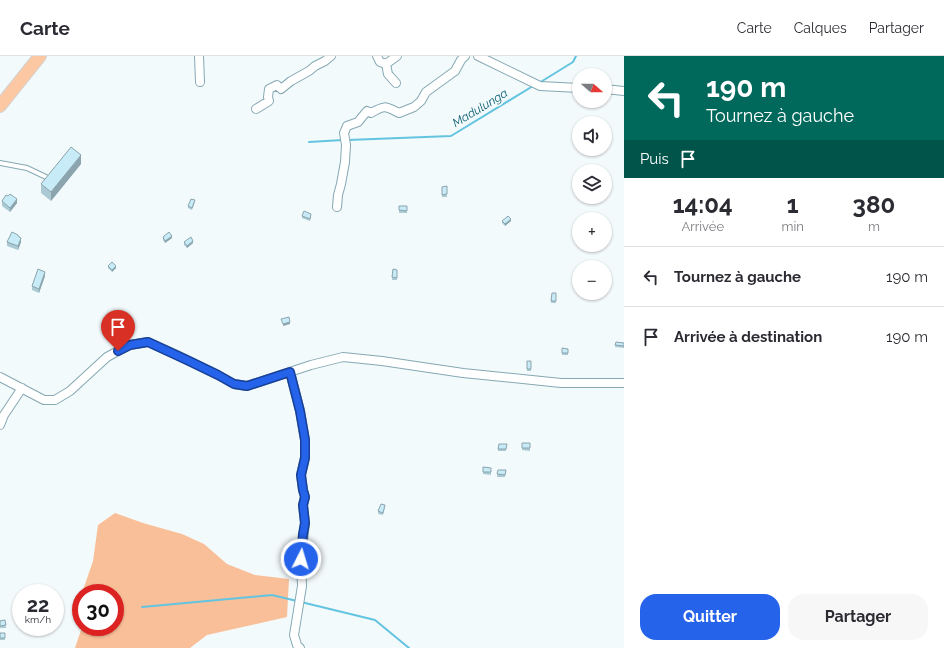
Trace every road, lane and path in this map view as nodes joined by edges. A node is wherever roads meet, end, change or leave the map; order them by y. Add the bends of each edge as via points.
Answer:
1 (40, 56) edge
2 (199, 56) edge
3 (331, 56) edge
4 (377, 56) edge
5 (397, 56) edge
6 (465, 56) edge
7 (482, 57) edge
8 (386, 64) junction
9 (200, 82) dead end
10 (396, 83) dead end
11 (572, 88) edge
12 (612, 89) edge
13 (624, 90) edge
14 (0, 106) edge
15 (256, 109) dead end
16 (0, 163) edge
17 (46, 177) edge
18 (337, 208) dead end
19 (290, 372) junction
20 (0, 377) edge
21 (624, 383) edge
22 (22, 388) junction
23 (0, 425) edge
24 (300, 648) edge

1 - 14 main road
2 - 9 street
3 - 15 street via 281,89 277,85 270,89 269,101
4 - 8 street via 380,62
5 - 8 street
6 - 18 street via 455,70 426,92 414,107 399,113 387,107 380,107 371,113 367,111 358,122 347,126 344,133 345,162
7 - 11 street via 540,86
8 - 10 street via 388,74
12 - 13 street
16 - 17 lane via 26,168
19 - 21 street via 343,357 561,383
19 - 22 street via 247,386 234,384 148,342 130,345 107,357 70,391 55,400 44,400
19 - 24 street via 305,440 305,458 301,475 305,497 302,586 294,635
20 - 22 street
22 - 23 street

